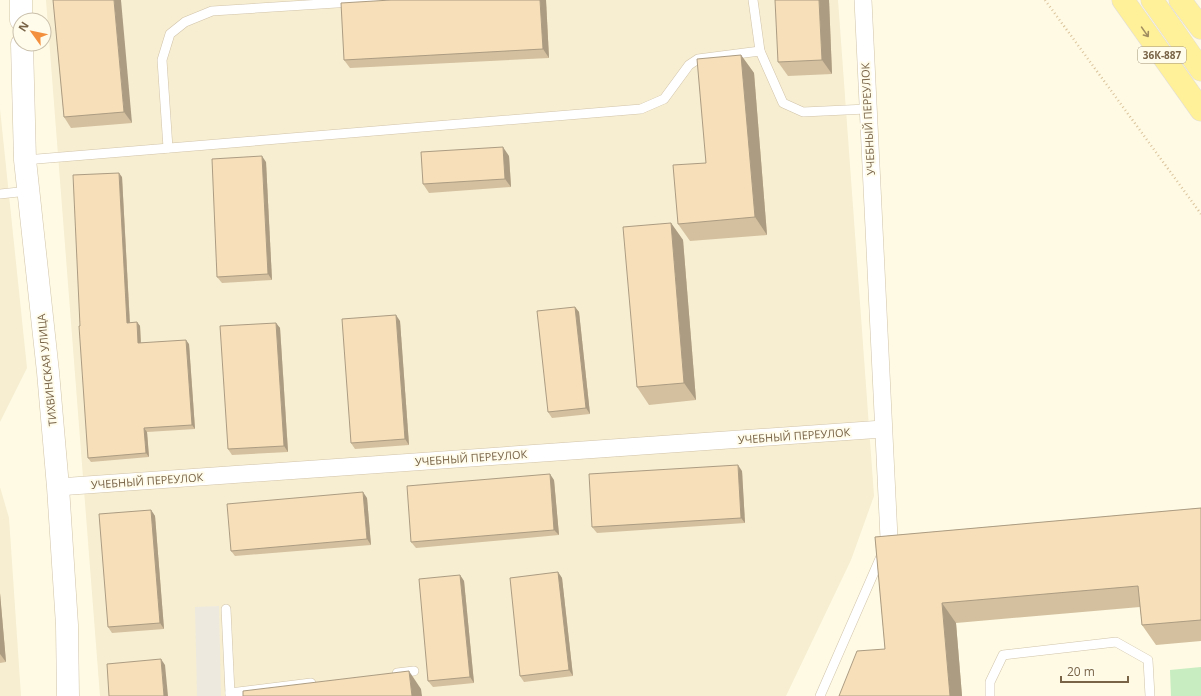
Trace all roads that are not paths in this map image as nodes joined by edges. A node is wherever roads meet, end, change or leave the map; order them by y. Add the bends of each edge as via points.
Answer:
1 (21, 0) edge
2 (384, 0) edge
3 (754, 0) edge
4 (863, 0) edge
5 (1123, 0) edge
6 (1152, 0) edge
7 (1180, 0) edge
8 (21, 12) edge
9 (1201, 28) edge
10 (760, 51) junction
11 (22, 52) edge
12 (1201, 70) edge
13 (868, 109) junction
14 (1201, 110) edge
15 (168, 148) junction
16 (26, 160) junction
17 (29, 191) junction
18 (0, 194) edge
19 (883, 430) junction
20 (58, 487) junction
21 (893, 537) joint
22 (226, 609) dead end
23 (414, 671) dead end
24 (391, 674) edge
25 (322, 682) edge
26 (230, 694) edge
27 (68, 696) edge
28 (820, 696) edge
29 (990, 696) edge
30 (1150, 696) edge

1 - 8 street
2 - 15 lane via 212,11 185,22 170,34 162,60
3 - 10 lane
4 - 13 street, УЧЕБНЫЙ ПЕРЕУЛОК
5 -> 14 main road, 36К-887
6 - 12 main road, 36К-887
7 - 9 main road
10 - 13 lane via 783,103 803,112
10 - 15 lane via 698,59 689,65 664,99 641,109
11 - 16 street, ТИХВИНСКАЯ УЛИЦА
13 - 19 street, УЧЕБНЫЙ ПЕРЕУЛОК
15 - 16 lane
16 - 17 street, ТИХВИНСКАЯ УЛИЦА
17 - 18 lane
17 - 20 street, ТИХВИНСКАЯ УЛИЦА
19 - 20 street, УЧЕБНЫЙ ПЕРЕУЛОК
19 - 21 street, УЧЕБНЫЙ ПЕРЕУЛОК
20 - 27 street, ТИХВИНСКАЯ УЛИЦА via 67,625
21 - 28 lane
22 - 26 lane
23 - 24 lane
25 - 26 lane
29 - 30 lane via 990,682 1004,655 1116,642 1148,660

